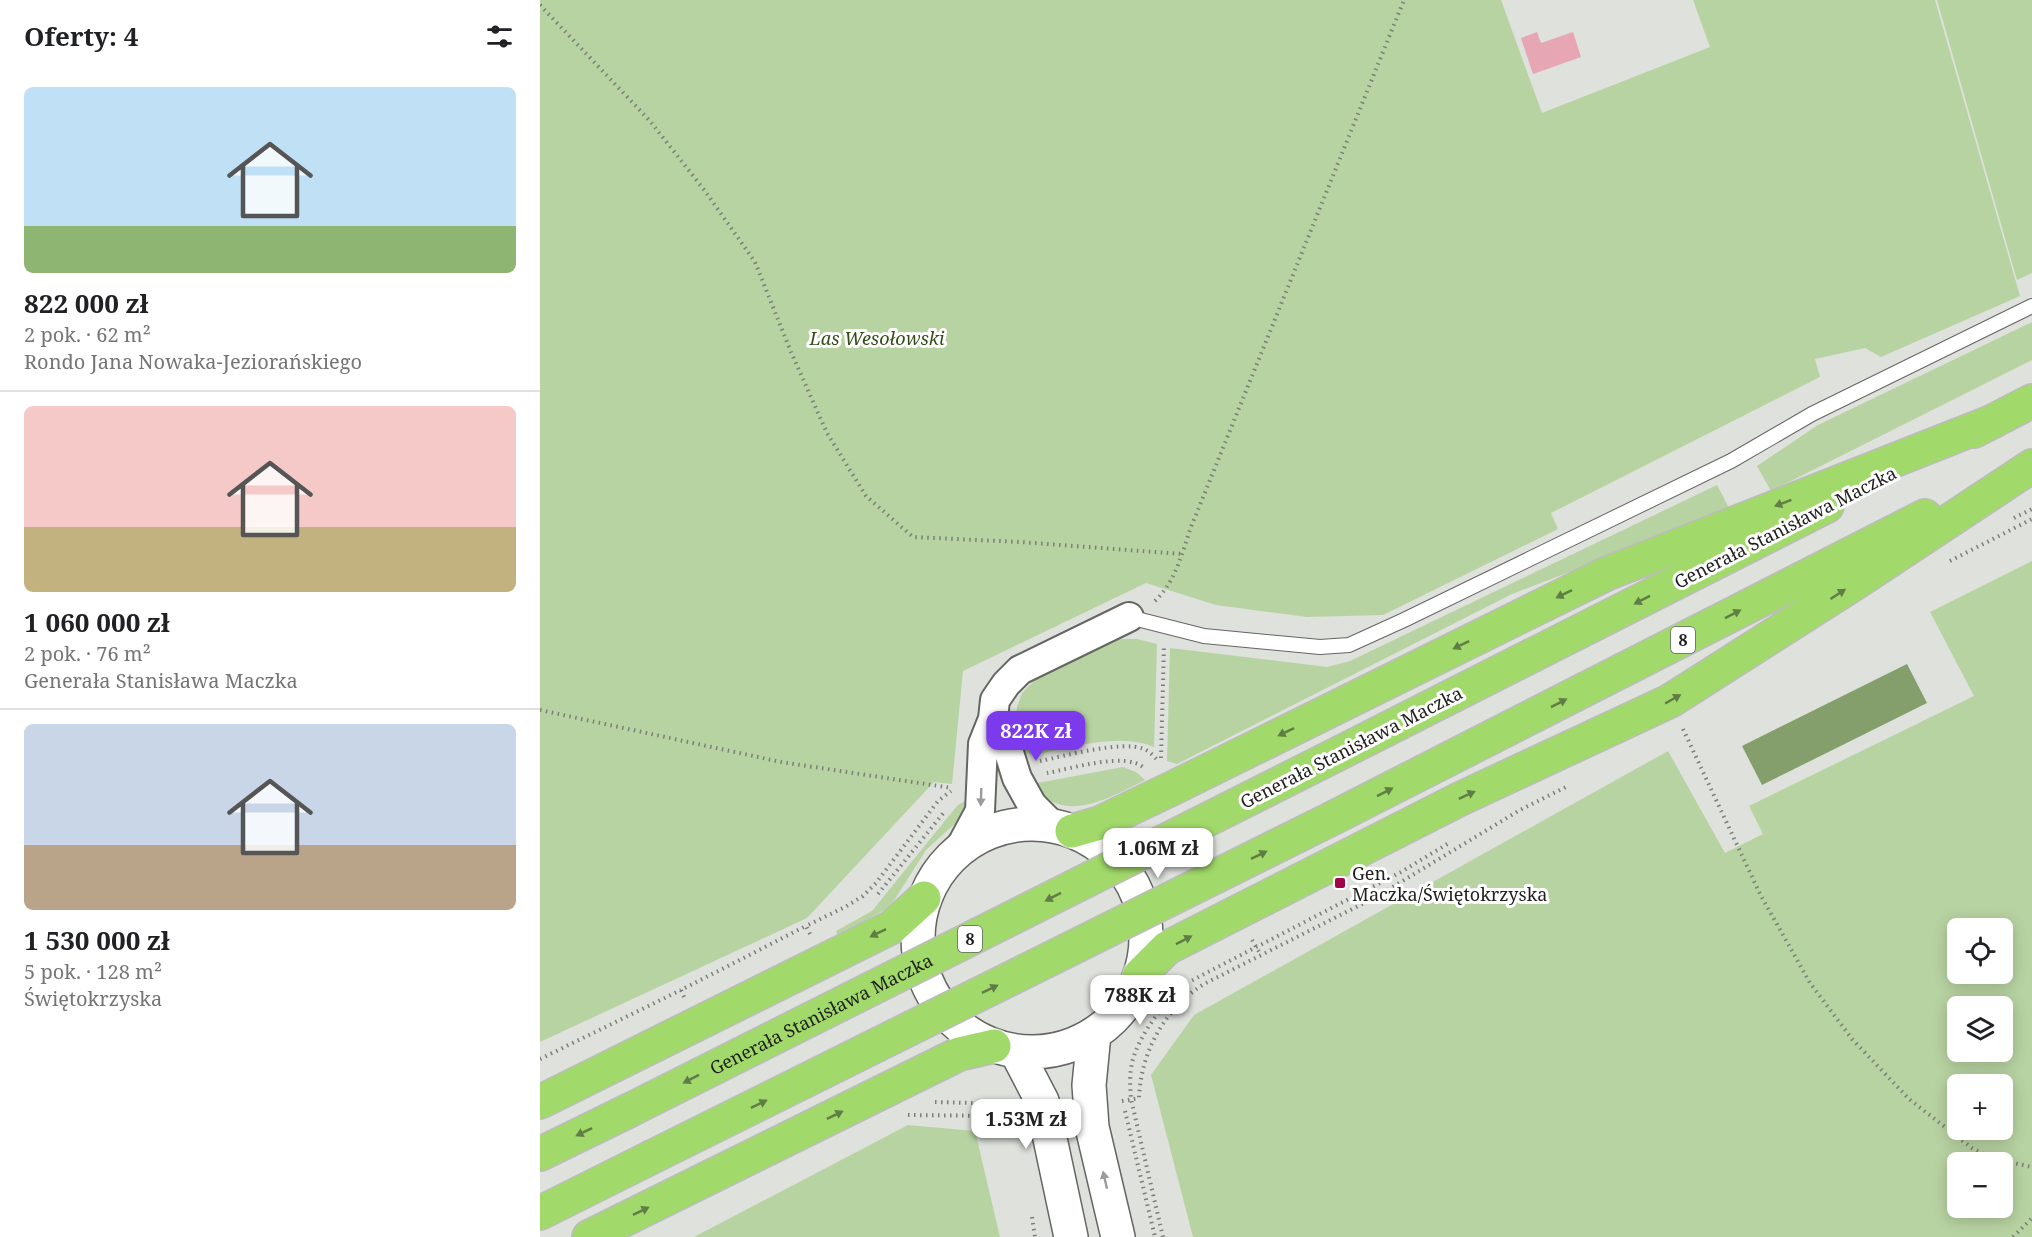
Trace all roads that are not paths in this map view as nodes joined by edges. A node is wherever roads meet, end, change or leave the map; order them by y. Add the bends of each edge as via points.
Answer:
1 (2032, 306) edge
2 (2032, 401) edge
3 (1994, 421) junction
4 (2032, 461) edge
5 (2032, 466) edge
6 (1129, 617) joint
7 (993, 719) junction
8 (1063, 829) junction
9 (959, 850) junction
10 (924, 898) junction
11 (1139, 976) junction
12 (1094, 1034) junction
13 (1005, 1048) junction
14 (540, 1102) edge
15 (540, 1154) edge
16 (540, 1213) edge
17 (589, 1237) edge
18 (1071, 1237) edge
19 (1118, 1237) edge

1 - 6 lane via 1812,414 1731,461 1350,645 1204,636
2 - 3 highway, Generała Stanisława Maczka / 8
3 -> 8 highway via 1606,574 1100,823
3 -> 15 highway, Generała Stanisława Maczka / 8, bridge
16 -> 4 highway, 8, bridge via 1333,818
11 -> 5 highway via 1167,948 1460,799 1670,701
6 - 7 street via 1020,670 995,700
7 - 8 street via 1032,805
7 -> 9 street via 983,744 980,811
8 - 9 main road via 1027,824 985,834
8 - 11 main road via 1092,841 1113,858 1134,886 1146,931
9 - 10 main road via 940,870
10 - 13 main road via 917,933 928,987 955,1023 979,1039
10 -> 14 highway via 892,927
11 - 12 main road via 1122,1008
12 - 13 main road via 1060,1048 1034,1052
19 -> 12 main road via 1092,1127 1089,1085
17 -> 13 highway via 959,1054
13 - 18 main road via 1042,1101

